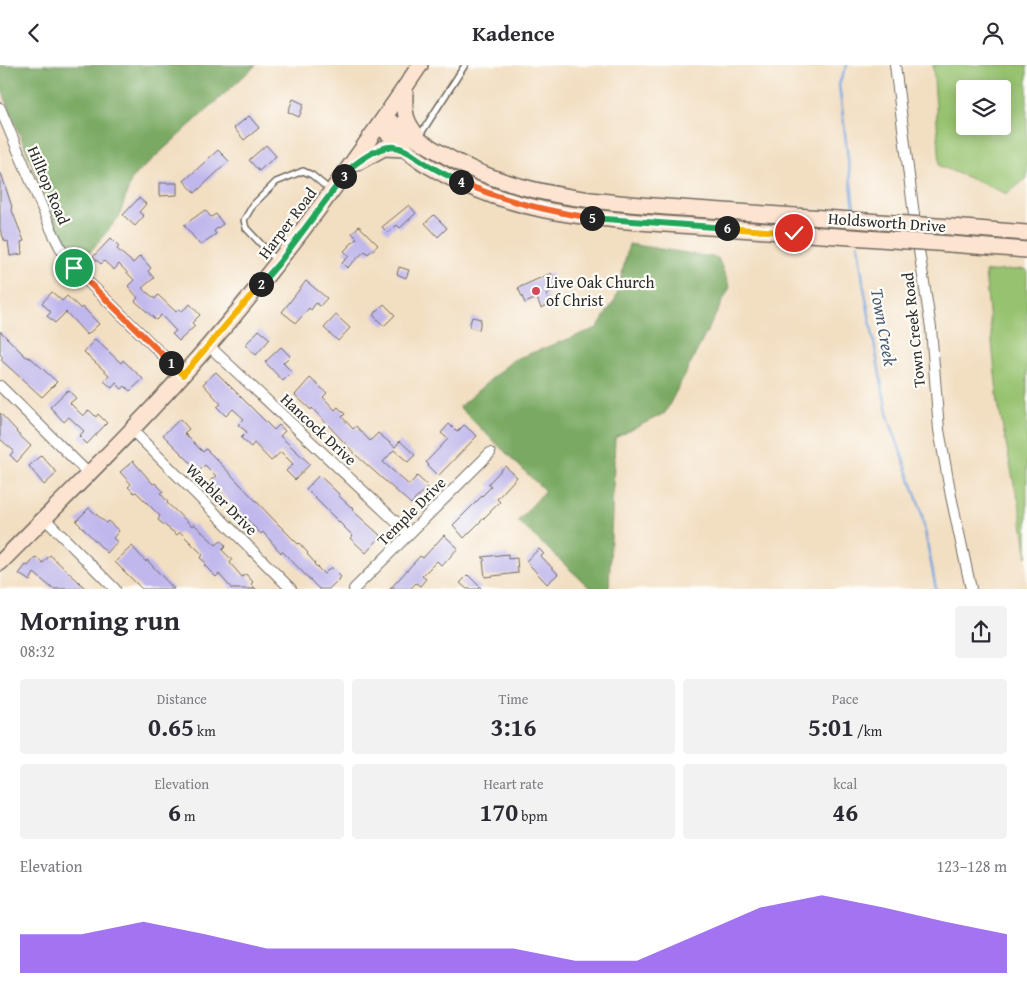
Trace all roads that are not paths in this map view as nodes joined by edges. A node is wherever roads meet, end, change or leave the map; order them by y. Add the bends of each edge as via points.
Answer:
1 (420, 65) edge
2 (465, 65) edge
3 (895, 65) edge
4 (405, 87) junction
5 (0, 108) edge
6 (382, 121) junction
7 (420, 140) junction
8 (404, 149) junction
9 (350, 167) junction
10 (332, 192) junction
11 (595, 202) junction
12 (594, 219) junction
13 (1027, 233) edge
14 (1027, 250) edge
15 (279, 263) junction
16 (209, 345) junction
17 (183, 375) junction
18 (0, 386) edge
19 (132, 430) junction
20 (490, 453) dead end
21 (88, 473) junction
22 (44, 518) junction
23 (409, 534) junction
24 (0, 563) edge
25 (115, 589) edge
26 (291, 589) edge
27 (354, 589) edge
28 (971, 589) edge

1 - 4 main road, Harper Road
2 - 7 lane
3 - 28 street, Town Creek Road via 931,328 942,447
4 - 6 main road, Harper Road
4 - 7 main road via 406,117
5 - 17 street, Hilltop Road via 67,261
6 - 7 main road, Holdsworth Drive
6 - 8 main road, Holdsworth Drive
6 - 9 main road, Harper Road
7 - 11 main road, Holdsworth Drive via 489,176 517,186
8 - 9 main road via 384,148
8 - 12 main road, Holdsworth Drive via 428,166 482,192 549,212
9 - 10 main road, Harper Road
10 - 15 main road, Harper Road
10 - 15 lane via 303,171 276,182 253,205 244,221 246,228
11 - 12 street
11 - 13 main road, Holdsworth Drive, bridge
12 - 14 main road, Holdsworth Drive, bridge
15 - 16 main road, Harper Road
16 - 17 main road, Harper Road
16 - 23 street, Hancock Drive
17 - 19 main road, Harper Road
18 - 21 street
19 - 21 main road, Harper Road
19 - 26 street, Warbler Drive
20 - 23 street, Temple Drive
21 - 22 main road, Harper Road
22 - 24 main road, Harper Road
22 - 25 street
23 - 27 street, Temple Drive

